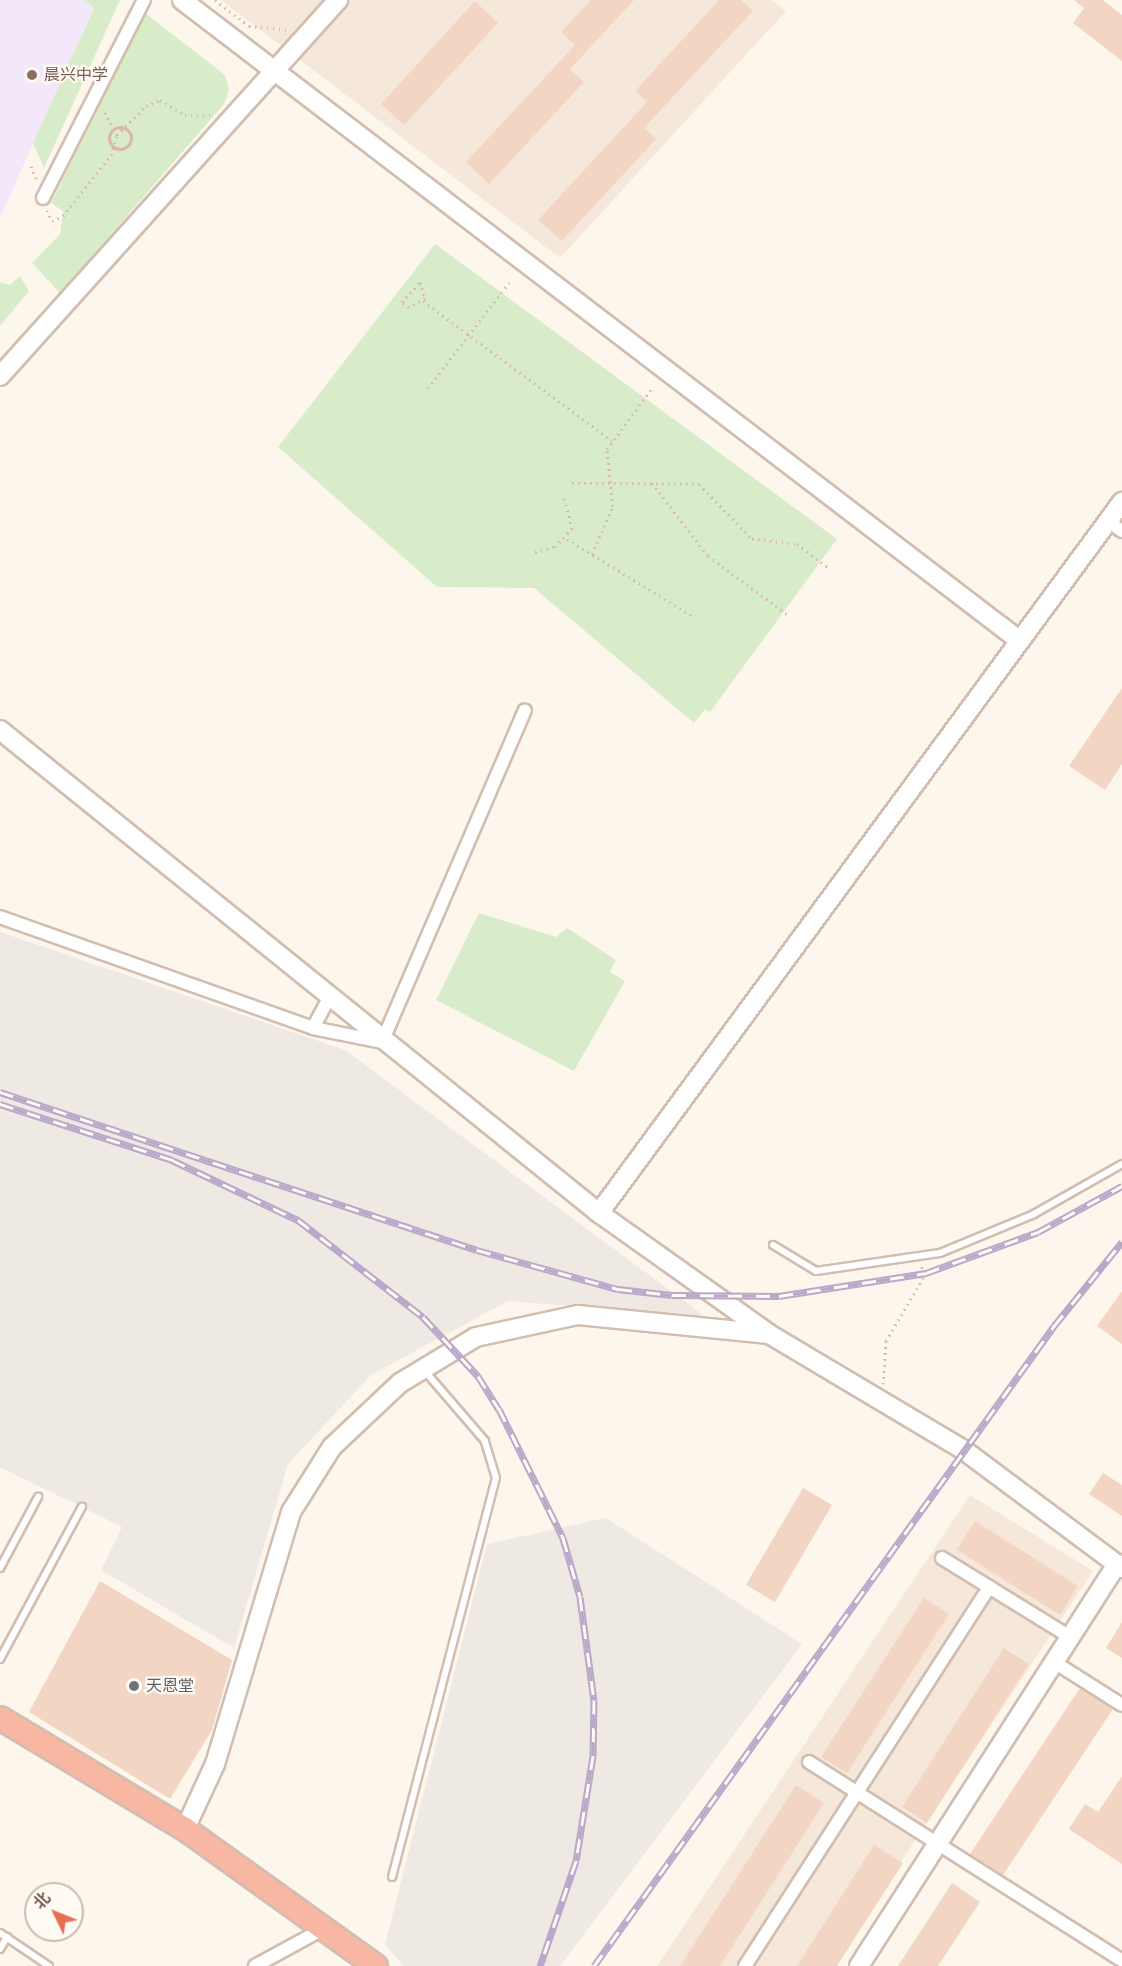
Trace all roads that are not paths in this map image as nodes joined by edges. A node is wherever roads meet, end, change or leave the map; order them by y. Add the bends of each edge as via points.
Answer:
1 (144, 0) edge
2 (182, 0) edge
3 (338, 0) edge
4 (273, 71) junction
5 (43, 198) road end
6 (0, 376) edge
7 (1122, 502) edge
8 (1115, 526) edge
9 (1020, 641) junction
10 (525, 710) dead end
11 (0, 730) edge
12 (0, 917) edge
13 (329, 998) junction
14 (313, 1028) junction
15 (382, 1042) junction
16 (1122, 1164) edge
17 (599, 1213) junction
18 (773, 1245) dead end
19 (769, 1334) junction
20 (423, 1369) junction
21 (38, 1497) dead end
22 (82, 1507) dead end
23 (942, 1558) dead end
24 (1120, 1567) edge
25 (0, 1568) edge
26 (989, 1587) junction
27 (1070, 1637) junction
28 (0, 1659) edge
29 (1054, 1662) junction
30 (1122, 1705) edge
31 (0, 1718) edge
32 (809, 1762) dead end
33 (858, 1793) junction
34 (185, 1829) junction
35 (937, 1845) junction
36 (392, 1877) dead end
37 (322, 1929) junction
38 (0, 1933) edge
39 (8, 1937) junction
40 (0, 1949) edge
41 (1117, 1962) edge
42 (49, 1966) edge
43 (255, 1966) edge
44 (376, 1966) edge
45 (745, 1966) edge
46 (859, 1966) edge

1 - 5 street
2 - 4 street
3 - 4 street
4 - 6 street
4 - 9 street
7 - 8 street
8 - 9 street
9 - 17 street
10 - 15 street
11 - 13 street
12 - 14 street
13 - 14 street
13 - 15 street
14 - 15 street
15 - 17 street
16 - 18 lane via 1034,1215 940,1253 816,1271
17 - 19 street
19 - 20 street via 578,1315 476,1337
19 - 24 street via 965,1451
20 - 34 street via 400,1383 332,1447 291,1512 215,1764
20 - 36 lane via 485,1441 496,1478
21 - 25 lane
22 - 28 lane
23 - 26 street
24 - 27 street
26 - 27 street
26 - 33 street
27 - 29 street
29 - 30 street
29 - 35 street
31 - 34 highway
32 - 33 street
33 - 35 street
33 - 45 street
34 - 37 highway
35 - 41 street
35 - 46 street
37 - 43 street
37 - 44 highway
38 - 39 lane
39 - 40 lane
39 - 42 lane

